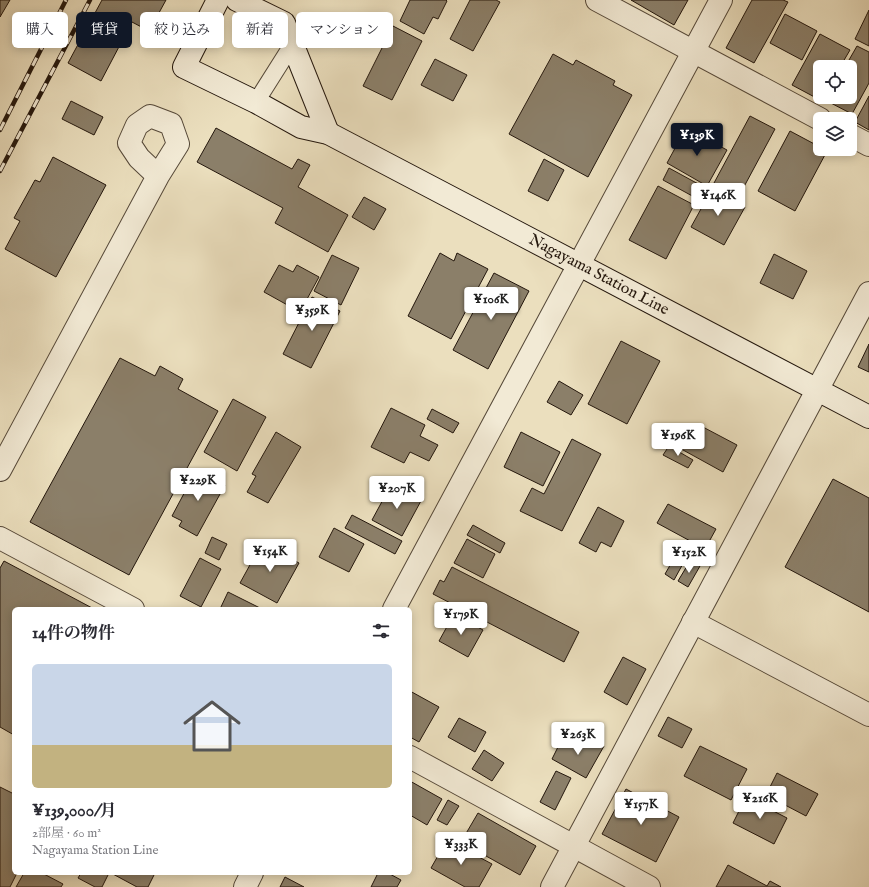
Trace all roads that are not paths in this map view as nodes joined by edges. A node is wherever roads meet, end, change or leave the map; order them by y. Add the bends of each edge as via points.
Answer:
1 (218, 0) edge
2 (237, 0) edge
3 (597, 0) edge
4 (721, 0) edge
5 (292, 45) junction
6 (693, 52) junction
7 (256, 102) junction
8 (813, 115) edge
9 (328, 133) junction
10 (857, 139) edge
11 (869, 145) edge
12 (158, 176) dead end
13 (580, 264) junction
14 (869, 293) edge
15 (818, 389) junction
16 (869, 417) edge
17 (0, 470) edge
18 (0, 538) edge
19 (129, 607) edge
20 (395, 607) edge
21 (693, 622) junction
22 (869, 715) edge
23 (412, 758) edge
24 (574, 846) junction
25 (251, 875) edge
26 (245, 887) edge
27 (552, 887) edge
28 (649, 887) edge

1 - 7 street, Nagayama Station Line via 184,67
2 - 5 street via 284,23
3 - 6 street
4 - 6 street
5 - 7 lane
5 - 9 street
6 - 8 street
6 - 13 street
7 - 9 street, Nagayama Station Line via 301,127
9 - 13 street, Nagayama Station Line
10 - 11 street
12 - 17 street
13 - 15 street, Nagayama Station Line
13 - 20 street
14 - 15 street
15 - 16 street, Nagayama Station Line
15 - 21 street
18 - 19 street
21 - 22 street
21 - 24 street
23 - 24 street
24 - 27 street
24 - 28 street
25 - 26 street

